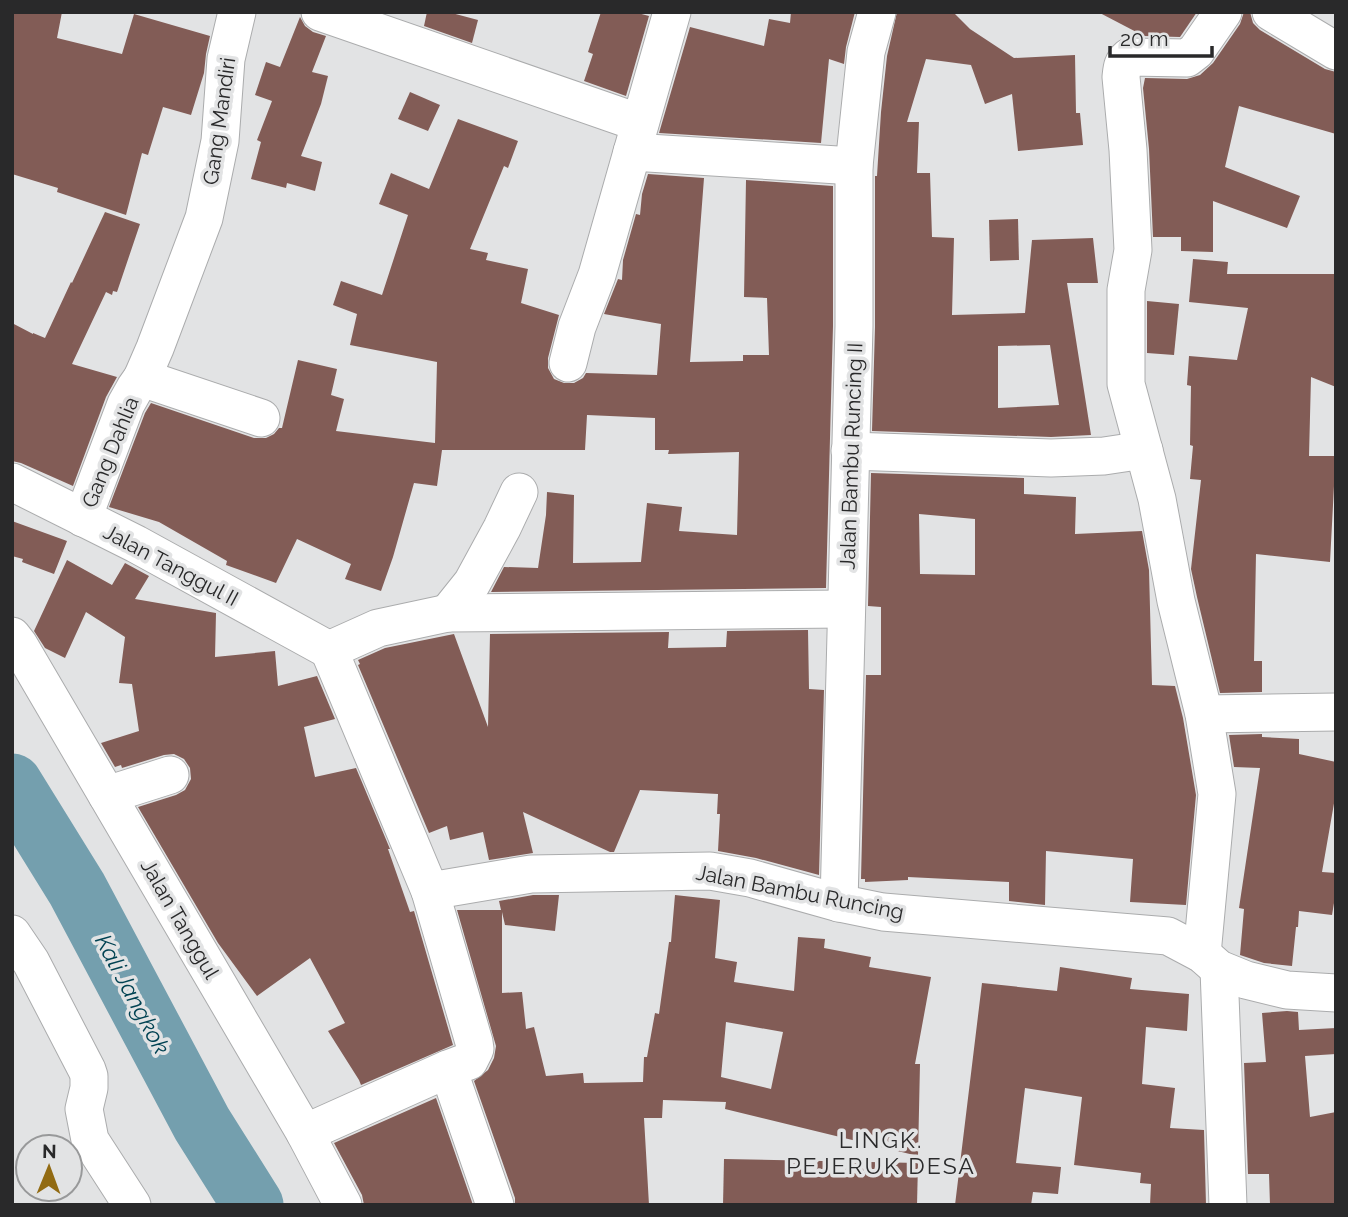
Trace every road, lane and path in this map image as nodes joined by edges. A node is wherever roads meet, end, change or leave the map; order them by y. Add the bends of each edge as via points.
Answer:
1 (237, 12) edge
2 (320, 12) edge
3 (672, 12) edge
4 (877, 12) edge
5 (1223, 12) edge
6 (1271, 12) edge
7 (1336, 51) edge
8 (636, 138) junction
9 (854, 166) junction
10 (149, 363) junction
11 (568, 363) dead end
12 (261, 418) dead end
13 (1144, 450) junction
14 (850, 451) junction
15 (12, 482) edge
16 (519, 492) dead end
17 (83, 518) junction
18 (846, 609) junction
19 (448, 613) junction
20 (12, 636) edge
21 (329, 650) junction
22 (1336, 712) edge
23 (1204, 714) junction
24 (170, 775) dead end
25 (107, 795) junction
26 (430, 891) junction
27 (839, 903) junction
28 (12, 934) edge
29 (1211, 961) junction
30 (1336, 993) edge
31 (448, 1069) junction
32 (305, 1133) junction
33 (132, 1205) edge
34 (343, 1205) edge
35 (495, 1205) edge
36 (1228, 1205) edge

1 - 10 street, Gang Mandiri via 226,59 220,141 204,218
2 - 8 street
3 - 8 street
4 - 9 street, Jalan Bambu Runcing II via 866,52
5 - 13 street via 1187,58 1129,57 1122,67 1133,250 1126,289 1126,384
6 - 7 street
8 - 9 street
8 - 11 street
9 - 14 street, Jalan Bambu Runcing II
10 - 12 street
10 - 17 street, Gang Dahlia via 126,404
13 - 14 street via 1051,458
13 - 23 street
14 - 18 street, Jalan Bambu Runcing II
15 - 17 street, Jalan Tanggul II
16 - 19 street via 472,583
17 - 21 street, Jalan Tanggul II
18 - 19 street
18 - 27 street, Jalan Bambu Runcing II
19 - 21 street via 378,628
20 - 25 street, Jalan Tanggul
21 - 26 street
22 - 23 street
23 - 29 street via 1217,794
24 - 25 street
25 - 32 street, Jalan Tanggul
26 - 27 street, Jalan Bambu Runcing via 531,874 710,871
26 - 31 street via 475,1049 469,1061
27 - 29 street, Jalan Bambu Runcing via 883,912 1168,936
28 - 33 street via 87,1070 89,1088 83,1110 90,1140
29 - 30 street, Jalan Bambu Runcing via 1245,980 1287,990
29 - 36 street
31 - 32 street
31 - 35 street
32 - 34 street, Jalan Tanggul

